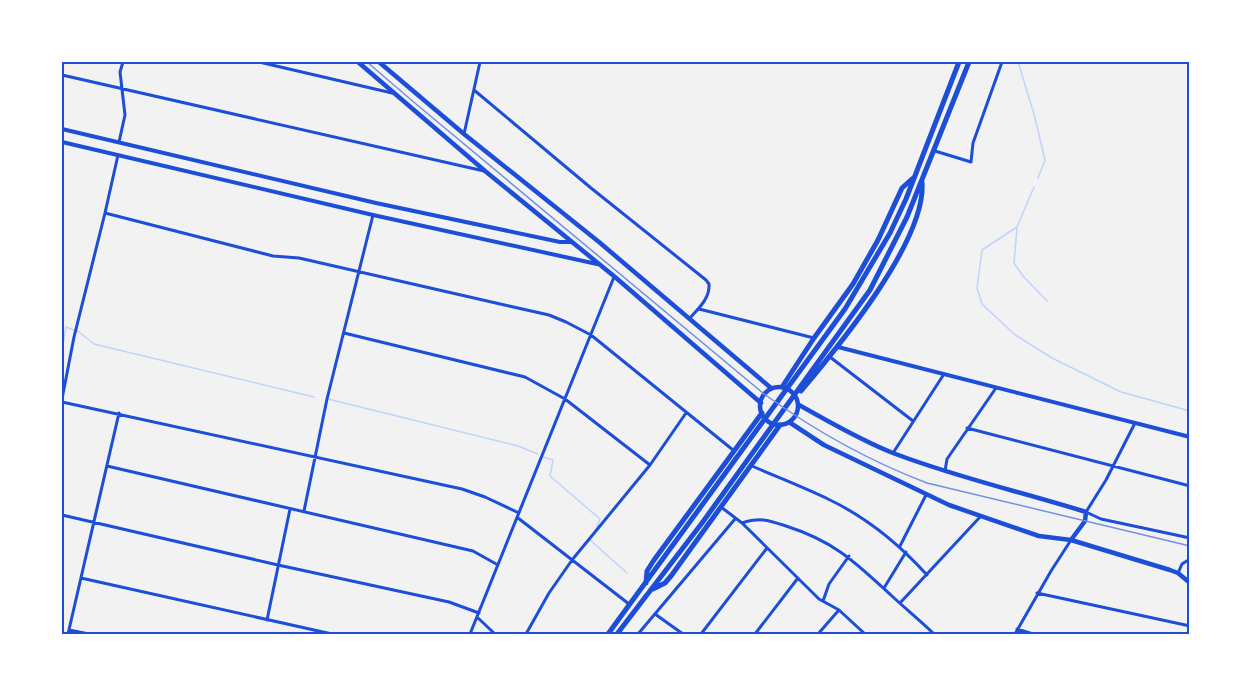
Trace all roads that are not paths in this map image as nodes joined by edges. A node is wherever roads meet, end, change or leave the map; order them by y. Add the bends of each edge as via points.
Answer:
1 (123, 62) edge
2 (259, 62) edge
3 (358, 62) edge
4 (379, 62) edge
5 (480, 62) edge
6 (959, 62) edge
7 (969, 62) edge
8 (1002, 62) edge
9 (62, 75) edge
10 (121, 89) junction
11 (474, 90) junction
12 (397, 94) junction
13 (62, 129) edge
14 (464, 134) junction
15 (62, 142) edge
16 (119, 142) junction
17 (934, 151) junction
18 (118, 155) junction
19 (485, 171) junction
20 (913, 177) junction
21 (921, 180) junction
22 (105, 213) junction
23 (373, 215) junction
24 (571, 242) junction
25 (597, 264) junction
26 (359, 272) junction
27 (615, 277) junction
28 (698, 309) junction
29 (690, 318) junction
30 (344, 333) junction
31 (591, 335) junction
32 (814, 338) junction
33 (838, 347) junction
34 (830, 357) junction
35 (944, 374) junction
36 (782, 387) junction
37 (771, 388) junction
38 (996, 388) junction
39 (796, 397) junction
40 (565, 399) junction
41 (62, 400) edge
42 (760, 403) junction
43 (799, 405) junction
44 (119, 413) junction
45 (686, 413) junction
46 (762, 413) junction
47 (913, 421) junction
48 (789, 422) junction
49 (1135, 423) junction
50 (780, 425) junction
51 (967, 428) junction
52 (1190, 437) edge
53 (733, 450) junction
54 (893, 453) junction
55 (315, 456) junction
56 (650, 465) junction
57 (107, 466) junction
58 (752, 466) junction
59 (1113, 466) junction
60 (945, 471) junction
61 (1190, 486) edge
62 (926, 495) junction
63 (721, 507) junction
64 (291, 509) junction
65 (304, 512) junction
66 (1086, 512) junction
67 (62, 515) edge
68 (518, 515) junction
69 (981, 516) junction
70 (735, 519) junction
71 (93, 522) junction
72 (742, 524) junction
73 (1190, 538) edge
74 (1071, 540) junction
75 (900, 546) junction
76 (767, 548) junction
77 (906, 552) junction
78 (849, 556) junction
79 (1190, 559) edge
80 (572, 560) junction
81 (278, 565) junction
82 (498, 565) junction
83 (1178, 573) junction
84 (927, 574) junction
85 (81, 578) junction
86 (798, 578) junction
87 (1190, 583) edge
88 (645, 584) junction
89 (884, 588) junction
90 (652, 590) junction
91 (1037, 593) junction
92 (823, 601) junction
93 (900, 603) junction
94 (630, 605) junction
95 (839, 610) junction
96 (655, 614) junction
97 (478, 615) junction
98 (267, 620) junction
99 (1190, 626) edge
100 (1017, 629) junction
101 (68, 632) edge
102 (89, 634) edge
103 (332, 634) edge
104 (470, 634) edge
105 (495, 634) edge
106 (526, 634) edge
107 (608, 634) edge
108 (617, 634) edge
109 (638, 634) edge
110 (683, 634) edge
111 (701, 634) edge
112 (755, 634) edge
113 (818, 634) edge
114 (866, 634) edge
115 (934, 634) edge
116 (1015, 634) edge
117 (1033, 634) edge

1 - 10 street
2 - 12 street
3 - 12 main road
4 - 14 main road
5 - 11 street
6 - 20 main road
7 - 17 main road
8 - 17 street via 976,135 971,162
9 - 10 street
10 - 16 street via 125,115
10 - 19 street
11 - 14 street
11 - 28 street via 706,280 709,293
12 - 19 main road
13 - 16 street
14 - 29 main road
15 - 18 street
16 - 24 street via 376,203
17 - 21 main road
18 - 22 street
18 - 23 street
19 - 24 main road
20 - 32 main road via 903,188 853,284
20 - 88 main road via 890,233 845,309
21 - 33 main road via 919,210 897,257
21 - 90 main road via 896,242 870,290
22 - 26 street via 273,256
22 - 41 street
23 - 25 street
23 - 26 street
24 - 25 main road
25 - 27 main road
26 - 30 street
26 - 31 street via 549,315
27 - 31 street
27 - 42 main road
28 - 29 street
28 - 32 street
29 - 37 main road
30 - 40 street via 525,377
30 - 55 street
31 - 40 street
31 - 45 street
32 - 36 main road
33 - 34 main road
33 - 35 street
34 - 39 main road
34 - 47 street
35 - 38 street
35 - 47 street
36 - 37 main road
36 - 39 main road
37 - 42 main road
38 - 49 street
38 - 51 street
39 - 43 main road
40 - 56 street
40 - 68 street
41 - 44 street
42 - 46 main road
43 - 48 main road
43 - 54 main road
44 - 55 street
44 - 57 street
45 - 53 street
45 - 56 street
46 - 50 main road via 769,422
46 - 53 main road
47 - 54 street
48 - 50 main road
48 - 62 main road via 824,445
49 - 52 street
49 - 59 street
50 - 58 main road
51 - 59 street
51 - 60 street via 947,459
53 - 88 main road via 654,560
54 - 60 main road
55 - 65 street
55 - 68 street via 468,491 496,501
56 - 80 street
57 - 64 street
57 - 71 street
58 - 63 main road
58 - 75 street via 830,500
59 - 61 street
59 - 66 street
60 - 66 main road
62 - 69 main road
62 - 75 street
63 - 70 street
63 - 90 main road via 671,576
64 - 65 street
64 - 81 street
65 - 82 street via 473,551
66 - 73 street via 1101,519
66 - 74 main road via 1085,521
67 - 71 street
68 - 80 street
68 - 82 street
69 - 74 main road via 1039,536
69 - 84 street
70 - 72 street
70 - 96 street
71 - 81 street
71 - 85 street
72 - 76 street
72 - 78 street via 755,519 773,522 813,535
74 - 83 main road
74 - 91 street
75 - 77 street
76 - 86 street
76 - 111 street
77 - 84 street
77 - 89 street
78 - 89 street
78 - 92 street via 829,584
79 - 83 street
80 - 94 street
80 - 106 street
81 - 97 street via 449,602
81 - 98 street
82 - 97 street
83 - 87 main road
84 - 93 street
85 - 98 street
85 - 101 street
86 - 92 street
86 - 112 street
88 - 94 main road
89 - 93 street
90 - 108 main road
91 - 99 street
91 - 100 street
92 - 95 street
93 - 115 street
94 - 107 main road
95 - 113 street
95 - 114 street
96 - 109 street
96 - 110 street
97 - 104 street
97 - 105 street
98 - 103 street
100 - 116 street
100 - 117 street
101 - 102 street

